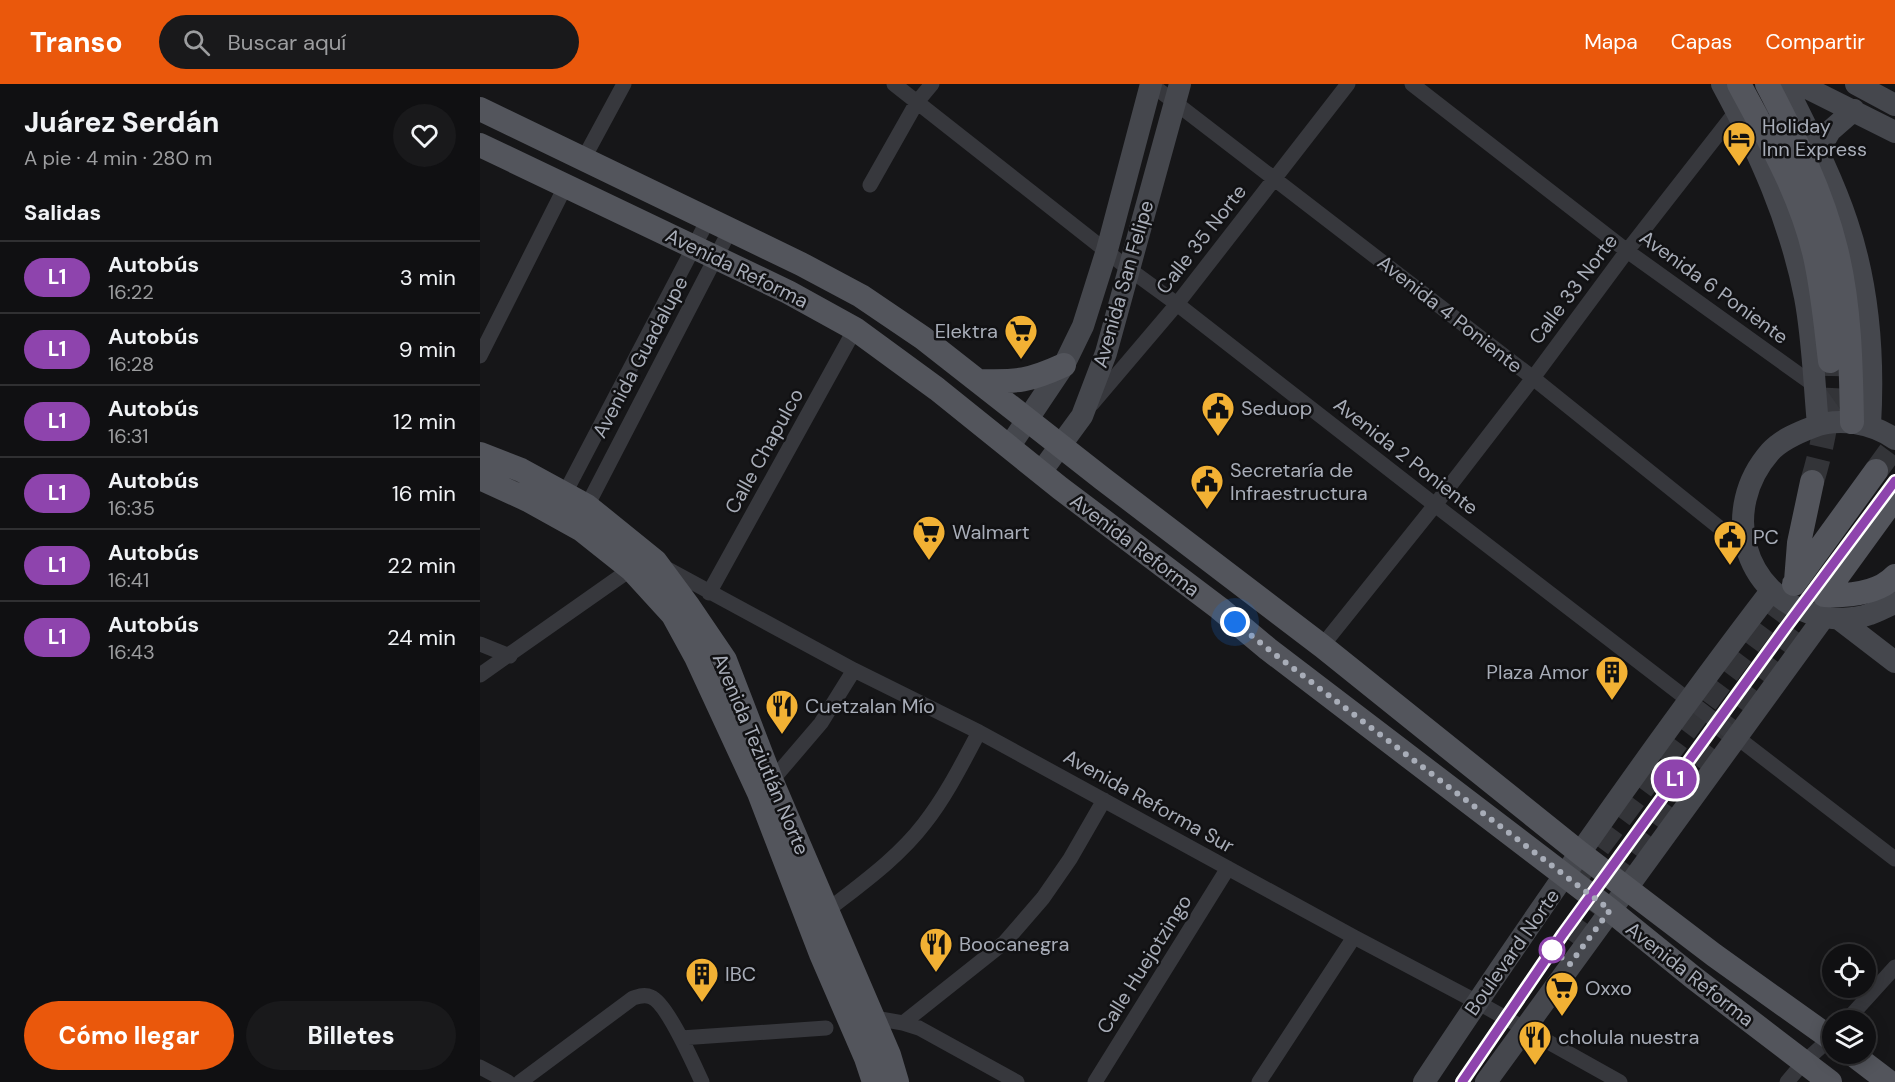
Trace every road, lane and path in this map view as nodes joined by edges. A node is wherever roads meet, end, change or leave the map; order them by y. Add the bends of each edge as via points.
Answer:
1 (624, 84) edge
2 (894, 84) edge
3 (932, 84) edge
4 (1151, 84) edge
5 (1348, 84) edge
6 (1412, 84) edge
7 (1767, 84) edge
8 (1785, 84) edge
9 (1799, 84) edge
10 (1737, 92) edge
11 (1177, 93) edge
12 (917, 102) junction
13 (480, 110) edge
14 (1854, 110) junction
15 (1895, 132) edge
16 (480, 145) edge
17 (1818, 152) junction
18 (584, 158) junction
19 (1275, 178) junction
20 (566, 185) junction
21 (870, 185) dead end
22 (709, 218) junction
23 (731, 228) junction
24 (694, 246) junction
25 (1107, 250) junction
26 (1627, 251) junction
27 (716, 257) junction
28 (1129, 269) junction
29 (1177, 304) junction
30 (855, 328) junction
31 (480, 356) edge
32 (1830, 361) tunnel mouth
33 (1064, 365) junction
34 (1533, 378) junction
35 (980, 381) junction
36 (1814, 385) junction
37 (1082, 416) junction
38 (1027, 420) junction
39 (1818, 425) junction
40 (1873, 427) edge
41 (1060, 446) junction
42 (1009, 447) junction
43 (480, 454) edge
44 (1876, 471) tunnel mouth
45 (1041, 472) junction
46 (480, 478) edge
47 (1812, 482) tunnel mouth
48 (565, 493) junction
49 (1895, 497) edge
50 (1435, 505) junction
51 (586, 506) junction
52 (1746, 549) junction
53 (655, 561) junction
54 (631, 569) junction
55 (1895, 576) edge
56 (1238, 583) junction
57 (1787, 585) junction
58 (709, 593) junction
59 (1895, 603) edge
60 (1219, 608) junction
61 (1829, 611) junction
62 (480, 644) edge
63 (1322, 646) junction
64 (510, 656) junction
65 (1895, 662) edge
66 (855, 670) junction
67 (480, 675) edge
68 (1688, 699) junction
69 (979, 732) junction
70 (1737, 738) junction
71 (766, 787) junction
72 (1104, 800) junction
73 (1580, 853) junction
74 (1895, 859) edge
75 (1228, 868) junction
76 (1564, 876) junction
77 (1626, 888) junction
78 (828, 910) junction
79 (1610, 910) junction
80 (1354, 937) junction
81 (1895, 967) edge
82 (1477, 1002) junction
83 (1856, 1010) edge
84 (861, 1019) junction
85 (903, 1023) junction
86 (826, 1028) dead end
87 (1525, 1028) junction
88 (1822, 1031) edge
89 (681, 1038) junction
90 (1822, 1047) edge
91 (1803, 1063) junction
92 (1865, 1064) edge
93 (480, 1067) edge
94 (508, 1082) edge
95 (520, 1082) edge
96 (702, 1082) edge
97 (874, 1082) edge
98 (897, 1082) edge
99 (1017, 1082) edge
100 (1095, 1082) edge
101 (1259, 1082) edge
102 (1424, 1082) edge
103 (1486, 1082) edge
104 (1620, 1082) edge
105 (1787, 1082) edge
106 (1830, 1082) edge
107 (1889, 1082) edge

1 - 18 street
2 - 12 street, Avenida 2 Poniente
3 - 12 street
4 - 11 street, Avenida 4 Poniente
4 - 25 main road, Avenida San Felipe
5 - 19 street, Calle 35 Norte
6 - 26 street, Avenida 6 Poniente
7 - 40 main road via 1812,179 1836,250 1846,301 1851,361
8 - 17 main road
9 - 14 main road
10 - 26 street, Calle 33 Norte
10 - 32 main road via 1791,187 1805,224 1816,259
10 - 36 main road via 1794,247 1806,299
11 - 19 street, Avenida 4 Poniente
11 - 28 main road, Avenida San Felipe
12 - 21 street
12 - 25 street, Avenida 2 Poniente
13 - 18 main road, Avenida Reforma
14 - 15 main road
14 - 17 main road via 1830,131
16 - 20 main road, Avenida Reforma
17 - 40 main road via 1859,263 1867,311
18 - 22 main road, Avenida Reforma
19 - 29 street, Calle 35 Norte
19 - 34 street, Avenida 4 Poniente
20 - 24 main road, Avenida Reforma
20 - 31 street
22 - 23 main road, Avenida Reforma
22 - 24 street, Avenida Guadalupe
23 - 27 street, Avenida Guadalupe
23 - 35 main road, Avenida Reforma via 861,296
24 - 27 main road, Avenida Reforma
24 - 48 street, Avenida Guadalupe
25 - 28 street, Avenida 2 Poniente
25 - 33 main road, Avenida San Felipe via 1083,326
26 - 34 street, Calle 33 Norte
26 - 36 street, Avenida 6 Poniente
27 - 30 main road, Avenida Reforma
27 - 51 street, Avenida Guadalupe
28 - 29 street, Avenida 2 Poniente
28 - 37 main road, Avenida San Felipe via 1106,353
29 - 37 street, Calle 35 Norte
29 - 50 street, Avenida 2 Poniente
30 - 42 main road, Avenida Reforma
30 - 58 street, Calle Chapulco
33 - 35 main road via 1037,378
33 - 38 main road, Avenida San Felipe
34 - 50 street, Calle 33 Norte
34 - 52 street, Avenida 4 Poniente
35 - 38 main road, Avenida Reforma
36 - 39 main road
36 - 40 street, Avenida 6 Poniente
37 - 41 main road, Avenida San Felipe
38 - 41 main road, Avenida Reforma
38 - 42 main road, Avenida San Felipe
39 - 40 main road
39 - 52 main road via 1793,435 1772,450 1755,471 1745,496 1742,522
41 - 45 main road, Avenida San Felipe
41 - 56 main road, Avenida Reforma
42 - 45 main road, Avenida Reforma
43 - 48 main road, Avenida Teziutlán Norte
44 - 57 main road, Boulevard Norte
45 - 60 main road, Avenida Reforma
46 - 54 main road, Avenida Teziutlán Norte via 582,530
47 - 57 main road
48 - 51 main road, Avenida Teziutlán Norte
49 - 61 main road
50 - 63 street, Calle 33 Norte
50 - 68 street, Avenida 2 Poniente
51 - 53 main road, Avenida Teziutlán Norte
52 - 57 main road via 1756,571
53 - 58 street, Avenida Reforma Sur
53 - 71 main road, Avenida Teziutlán Norte via 725,660
54 - 64 street
54 - 71 main road, Avenida Teziutlán Norte via 673,615
55 - 61 main road via 1869,591 1845,596
56 - 60 main road
56 - 63 main road, Avenida Reforma
57 - 61 main road via 1796,608
57 - 68 main road, Boulevard Norte
58 - 66 street, Avenida Reforma Sur
59 - 61 main road via 1869,615
60 - 76 main road, Avenida Reforma
61 - 65 main road
61 - 70 main road
62 - 64 street
63 - 73 main road, Avenida Reforma
64 - 67 street
66 - 69 street, Avenida Reforma Sur
66 - 71 street via 821,723
68 - 70 street, Avenida 2 Poniente
68 - 73 main road, Boulevard Norte
69 - 72 street, Avenida Reforma Sur
69 - 78 street via 924,825 891,860
70 - 74 street, Avenida 2 Poniente
70 - 77 main road
71 - 78 main road, Avenida Teziutlán Norte
71 - 84 main road, Avenida Teziutlán Norte via 821,954
72 - 75 street, Avenida Reforma Sur
72 - 85 street via 1044,898 1005,942
73 - 76 main road, Boulevard Norte
73 - 77 main road, Avenida Reforma
75 - 80 street, Avenida Reforma Sur
75 - 100 street, Calle Huejotzingo
76 - 79 main road, Avenida Reforma
76 - 82 main road, Boulevard Norte
77 - 79 main road
77 - 88 main road, Avenida Reforma
78 - 84 main road, Avenida Teziutlán Norte
79 - 87 main road
79 - 91 main road, Avenida Reforma
80 - 82 street, Avenida Reforma Sur
80 - 101 street
81 - 83 street
82 - 87 street, Avenida Reforma Sur
82 - 102 main road, Boulevard Norte
84 - 85 street
84 - 97 main road, Avenida Teziutlán Norte
84 - 98 main road, Avenida Teziutlán Norte via 889,1055
85 - 99 street
86 - 89 street
87 - 103 main road
87 - 104 street, Avenida Reforma Sur
89 - 95 street via 658,1001 642,995
89 - 96 street
90 - 91 street
91 - 105 street
91 - 106 main road, Avenida Reforma
92 - 107 main road
93 - 94 street

